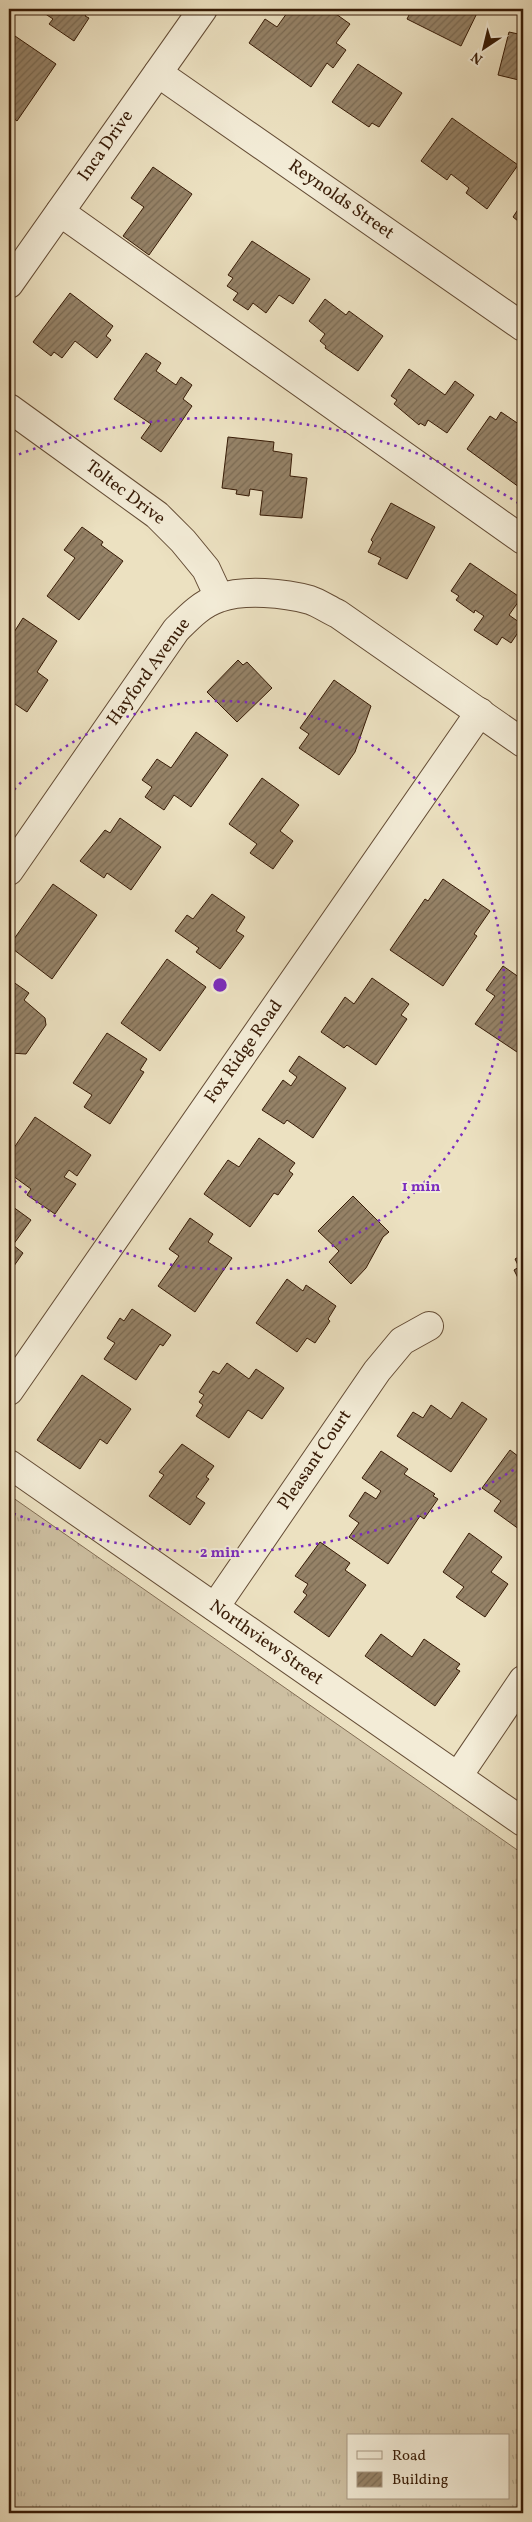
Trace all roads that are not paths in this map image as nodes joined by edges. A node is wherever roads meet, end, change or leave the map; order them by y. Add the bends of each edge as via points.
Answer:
1 (203, 9) edge
2 (158, 72) junction
3 (60, 212) junction
4 (9, 284) edge
5 (523, 327) edge
6 (9, 408) edge
7 (523, 540) edge
8 (219, 597) junction
9 (480, 712) junction
10 (523, 742) edge
11 (9, 871) edge
12 (429, 1326) dead end
13 (9, 1391) edge
14 (9, 1464) edge
15 (214, 1607) junction
16 (523, 1680) edge
17 (458, 1776) junction
18 (523, 1822) edge

1 - 2 street, Inca Drive
2 - 3 street, Inca Drive
2 - 5 street, Reynolds Street
3 - 4 street, Inca Drive
3 - 7 street
6 - 8 street, Toltec Drive via 158,515 206,569
8 - 9 street, Hayford Avenue via 281,594 312,601 338,614
8 - 11 street, Hayford Avenue via 195,610 176,630
9 - 10 street, Hayford Avenue
9 - 13 street, Fox Ridge Road
12 - 15 street, Pleasant Court via 402,1341 377,1370
14 - 15 street, Northview Street
15 - 17 street, Northview Street
16 - 17 street
17 - 18 street, Northview Street

